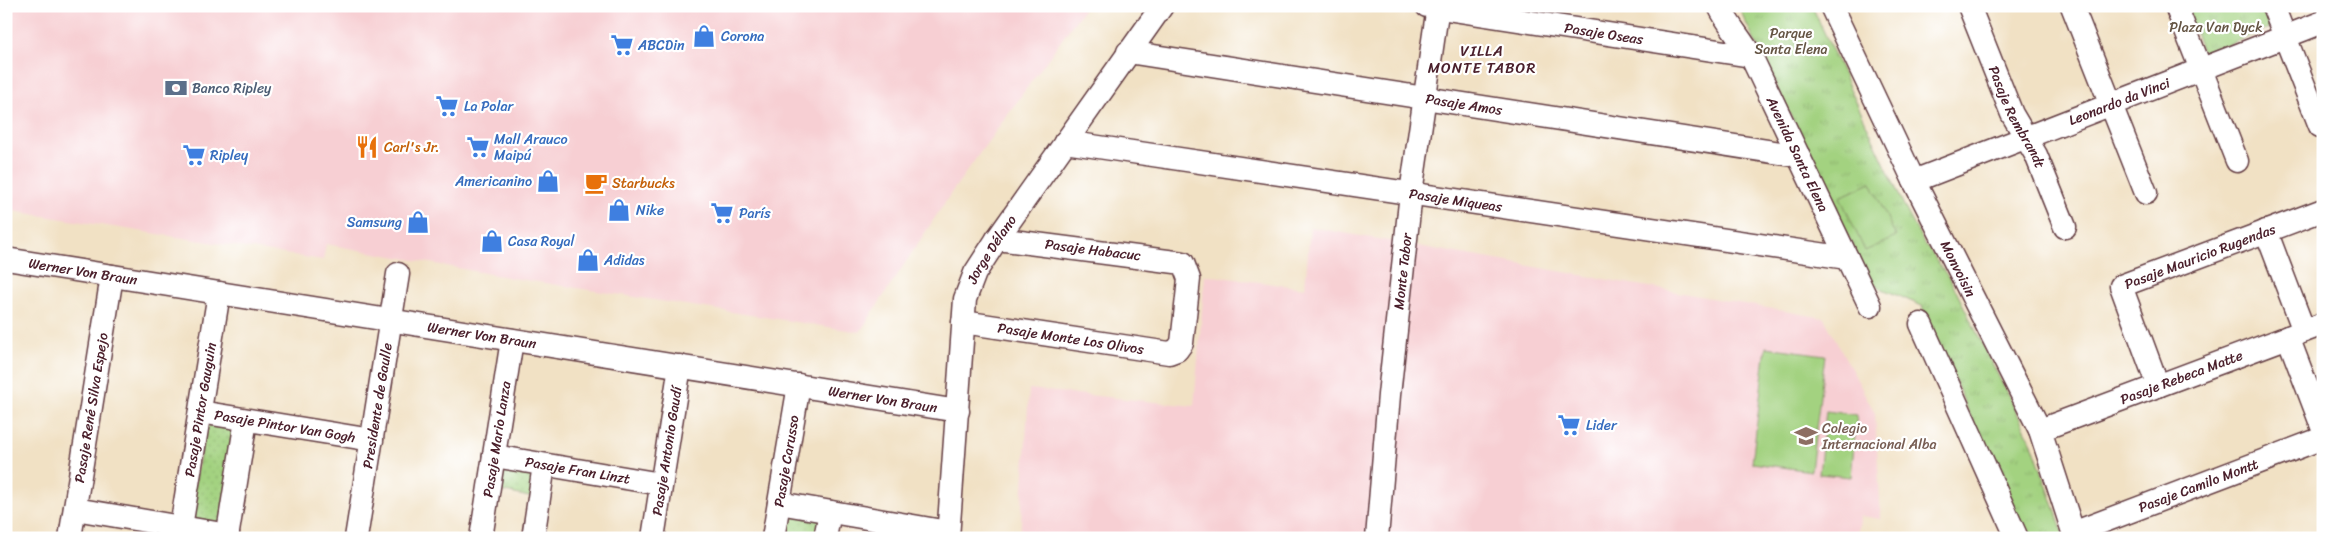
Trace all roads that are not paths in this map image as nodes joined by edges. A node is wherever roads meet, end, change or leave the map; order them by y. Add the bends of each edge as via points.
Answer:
1 (1162, 6) edge
2 (1719, 6) edge
3 (1731, 6) edge
4 (1831, 6) edge
5 (1970, 6) edge
6 (2072, 6) edge
7 (2176, 6) edge
8 (2274, 6) edge
9 (1434, 7) edge
10 (2323, 22) edge
11 (2285, 36) junction
12 (1746, 47) junction
13 (1128, 52) junction
14 (2201, 69) junction
15 (1425, 99) junction
16 (2109, 105) junction
17 (2320, 126) dead end
18 (2025, 137) junction
19 (1065, 142) junction
20 (1799, 156) junction
21 (2236, 161) dead end
22 (1914, 180) junction
23 (1411, 193) junction
24 (2146, 193) dead end
25 (2323, 210) edge
26 (2065, 227) dead end
27 (2266, 231) junction
28 (997, 238) junction
29 (1847, 258) junction
30 (6, 259) edge
31 (398, 274) dead end
32 (112, 276) junction
33 (219, 293) junction
34 (1870, 306) dead end
35 (390, 320) junction
36 (963, 322) junction
37 (1920, 324) dead end
38 (2305, 330) edge
39 (512, 340) junction
40 (1177, 350) joint
41 (680, 366) junction
42 (799, 385) junction
43 (2158, 386) junction
44 (958, 411) junction
45 (200, 412) junction
46 (246, 420) junction
47 (2323, 429) edge
48 (2040, 430) junction
49 (2323, 438) edge
50 (372, 440) junction
51 (494, 456) junction
52 (544, 465) junction
53 (661, 484) junction
54 (779, 503) junction
55 (75, 509) junction
56 (830, 512) junction
57 (181, 527) junction
58 (948, 535) edge
59 (2074, 535) edge
60 (228, 536) edge
61 (70, 538) edge
62 (356, 538) edge
63 (481, 538) edge
64 (533, 538) edge
65 (653, 538) edge
66 (773, 538) edge
67 (825, 538) edge
68 (1377, 538) edge
69 (2016, 538) edge

1 - 13 street, Jorge Délano
2 - 12 street, Avenida Santa Elena
3 - 12 street
4 - 22 street, Monvoisin
5 - 18 street, Pasaje Rembrandt via 2012,114
6 - 16 street
7 - 14 street
8 - 11 street
9 - 12 street, Pasaje Oseas
9 - 15 street, Monte Tabor
10 - 11 street, Leonardo da Vinci
11 - 14 street, Leonardo da Vinci
11 - 17 street
12 - 20 street, Avenida Santa Elena
13 - 15 street, Pasaje Amos
13 - 19 street, Jorge Délano
14 - 16 street, Leonardo da Vinci
14 - 21 street
15 - 20 street, Pasaje Amos
15 - 23 street, Monte Tabor
16 - 18 street, Leonardo da Vinci
16 - 24 street
18 - 22 street, Leonardo da Vinci
18 - 26 street, Pasaje Rembrandt via 2036,155
19 - 23 street, Pasaje Miqueas
19 - 28 street, Jorge Délano
20 - 29 street, Avenida Santa Elena
22 - 48 street, Monvoisin
23 - 29 street, Pasaje Miqueas
23 - 68 street, Monte Tabor
25 - 27 street, Pasaje Mauricio Rugendas
27 - 38 street
27 - 43 street, Pasaje Mauricio Rugendas via 2121,286
28 - 36 street, Jorge Délano via 969,285
28 - 40 street, Pasaje Habacuc via 1178,260 1187,267 1189,279 1182,343
29 - 34 street, Avenida Santa Elena
30 - 32 street, Werner Von Braun
31 - 35 street, Presidente de Gaulle
32 - 33 street, Werner Von Braun
32 - 55 street, Pasaje René Silva Espejo
33 - 35 street, Werner Von Braun
33 - 45 street, Pasaje Pintor Gauguin
35 - 39 street, Werner Von Braun
35 - 50 street, Presidente de Gaulle
36 - 40 street, Pasaje Monte Los Olivos via 1169,353
36 - 44 street, Jorge Délano
37 - 69 street
38 - 43 street, Pasaje Rebeca Matte
38 - 47 street
39 - 41 street, Werner Von Braun
39 - 51 street, Pasaje Mario Lanza
41 - 42 street, Werner Von Braun
41 - 53 street, Pasaje Antonio Gaudí
42 - 44 street, Werner Von Braun
42 - 54 street, Pasaje Carusso
43 - 48 street, Pasaje Rebeca Matte
44 - 58 street, Jorge Délano
45 - 46 street, Pasaje Pintor Van Gogh
45 - 57 street, Pasaje Pintor Gauguin
46 - 50 street, Pasaje Pintor Van Gogh
46 - 60 street
48 - 59 street, Monvoisin
49 - 59 street, Pasaje Camilo Montt
50 - 62 street, Presidente de Gaulle
51 - 52 street, Pasaje Fran Linzt
51 - 63 street, Pasaje Mario Lanza
52 - 53 street, Pasaje Fran Linzt
52 - 64 street
53 - 65 street, Pasaje Antonio Gaudí
54 - 56 street
54 - 66 street, Pasaje Carusso
55 - 57 street
55 - 61 street, Pasaje René Silva Espejo
56 - 58 street
56 - 67 street
57 - 60 street

